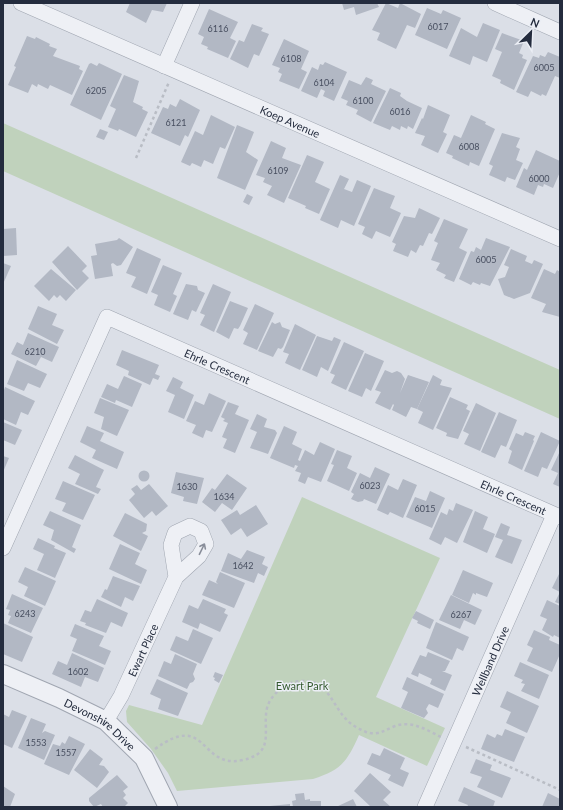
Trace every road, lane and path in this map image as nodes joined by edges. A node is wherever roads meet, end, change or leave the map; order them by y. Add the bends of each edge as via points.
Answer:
1 (21, 3) edge
2 (192, 3) edge
3 (496, 3) edge
4 (560, 32) edge
5 (169, 68) junction
6 (136, 158) dead end
7 (558, 234) edge
8 (557, 516) edge
9 (3, 548) edge
10 (176, 577) dead end
11 (3, 674) edge
12 (106, 721) junction
13 (454, 742) junction
14 (144, 758) junction
15 (560, 790) edge
16 (168, 807) edge
17 (425, 807) edge

1 - 5 street, Koep Avenue
2 - 5 street
3 - 4 street
5 - 6 path
5 - 7 street, Koep Avenue
8 - 9 street, Ehrle Crescent via 107,316
8 - 13 street, Wellband Drive
10 - 12 street, Ewart Place via 121,696
11 - 12 street, Devonshire Drive
12 - 14 street, Devonshire Drive
13 - 14 path via 414,725 395,726 385,732 369,733 346,719 324,687 318,683 300,681 281,689 271,701 267,709 264,745 248,758 235,761 220,758 197,738 184,734 168,740
13 - 15 path
13 - 17 street, Wellband Drive
14 - 16 street, Devonshire Drive

